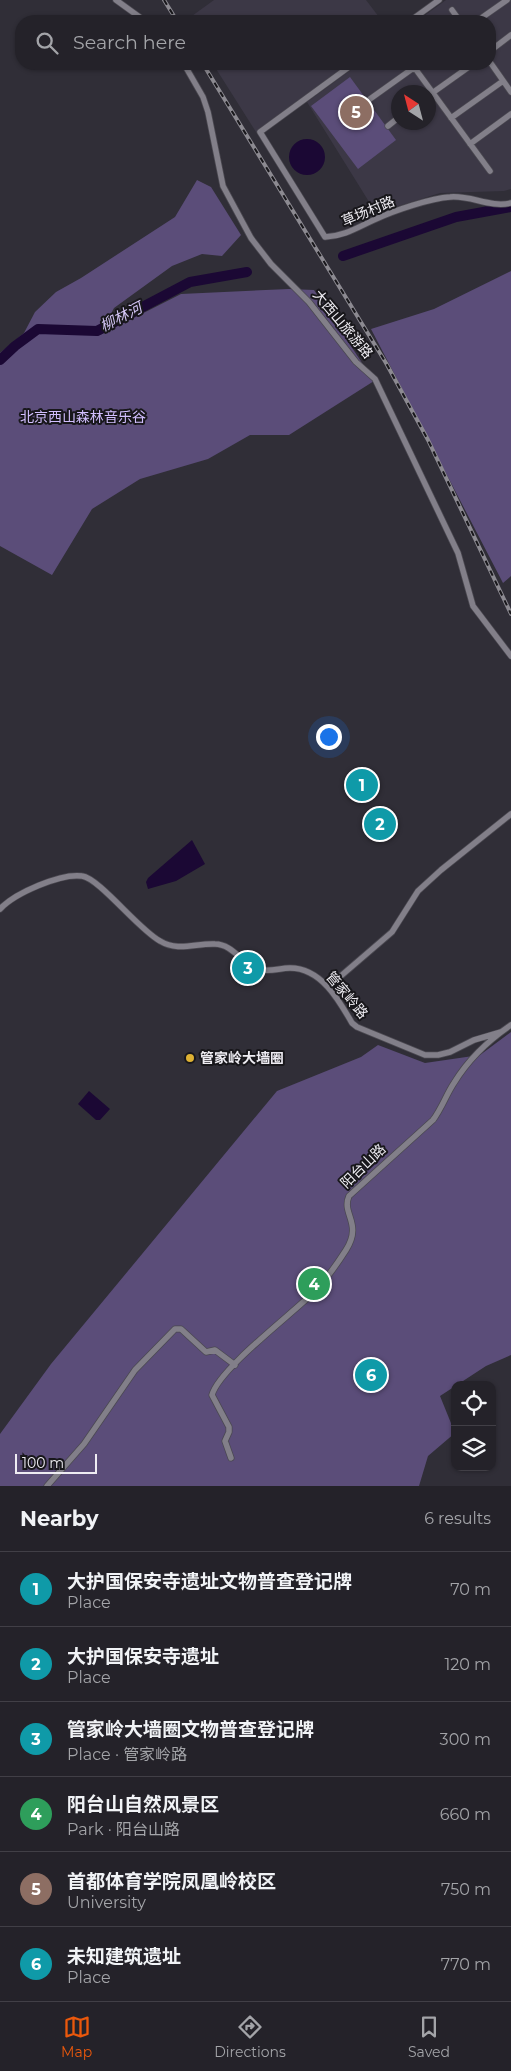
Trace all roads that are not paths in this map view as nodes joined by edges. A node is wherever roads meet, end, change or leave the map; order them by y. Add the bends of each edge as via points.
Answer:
1 (116, 0) edge
2 (439, 0) edge
3 (506, 0) edge
4 (452, 10) dead end
5 (137, 15) edge
6 (418, 15) edge
7 (456, 15) edge
8 (485, 15) edge
9 (511, 36) edge
10 (496, 47) edge
11 (187, 70) edge
12 (345, 70) edge
13 (410, 70) edge
14 (418, 70) edge
15 (465, 70) edge
16 (495, 70) edge
17 (503, 81) junction
18 (426, 85) edge
19 (436, 91) edge
20 (511, 92) edge
21 (370, 99) dead end
22 (436, 101) edge
23 (511, 114) edge
24 (451, 118) junction
25 (391, 124) edge
26 (388, 126) dead end
27 (470, 144) junction
28 (490, 171) dead end
29 (511, 202) edge
30 (511, 656) edge
31 (511, 814) edge
32 (0, 909) edge
33 (328, 987) junction
34 (511, 1025) edge
35 (501, 1032) junction
36 (235, 1365) junction
37 (231, 1458) dead end
38 (48, 1486) edge

1 - 5 street
2 - 6 street
3 - 8 street
4 - 7 street
9 - 10 street
11 - 30 street, 大西山旅游路 via 208,112 223,186 251,238 271,264 309,302 356,362 375,379 458,552 473,606
12 - 29 street, 草场村路 via 260,132 325,237 340,236 378,218 450,197 488,203
13 - 21 street
14 - 18 street
15 - 19 street
16 - 17 street
17 - 20 street
17 - 24 street
22 - 24 street
23 - 27 street
24 - 27 street
25 - 26 street
27 - 28 street
31 - 33 street via 418,891 392,932
32 - 33 street, 管家岭路 via 13,898 53,880 64,876 84,876 92,879 165,944 187,947 218,944 256,968 270,971 297,968 312,974
33 - 35 street, 管家岭路 via 357,1027 425,1055 450,1052 494,1032
34 - 35 street, 阳台山路
35 - 36 street, 阳台山路 via 466,1066 433,1120 349,1196 346,1208 353,1224 351,1242 320,1286
36 - 37 street, 阳台山路 via 214,1387 212,1395 229,1427 225,1441
36 - 38 street via 215,1350 206,1352 181,1329 175,1329 135,1370 84,1444

